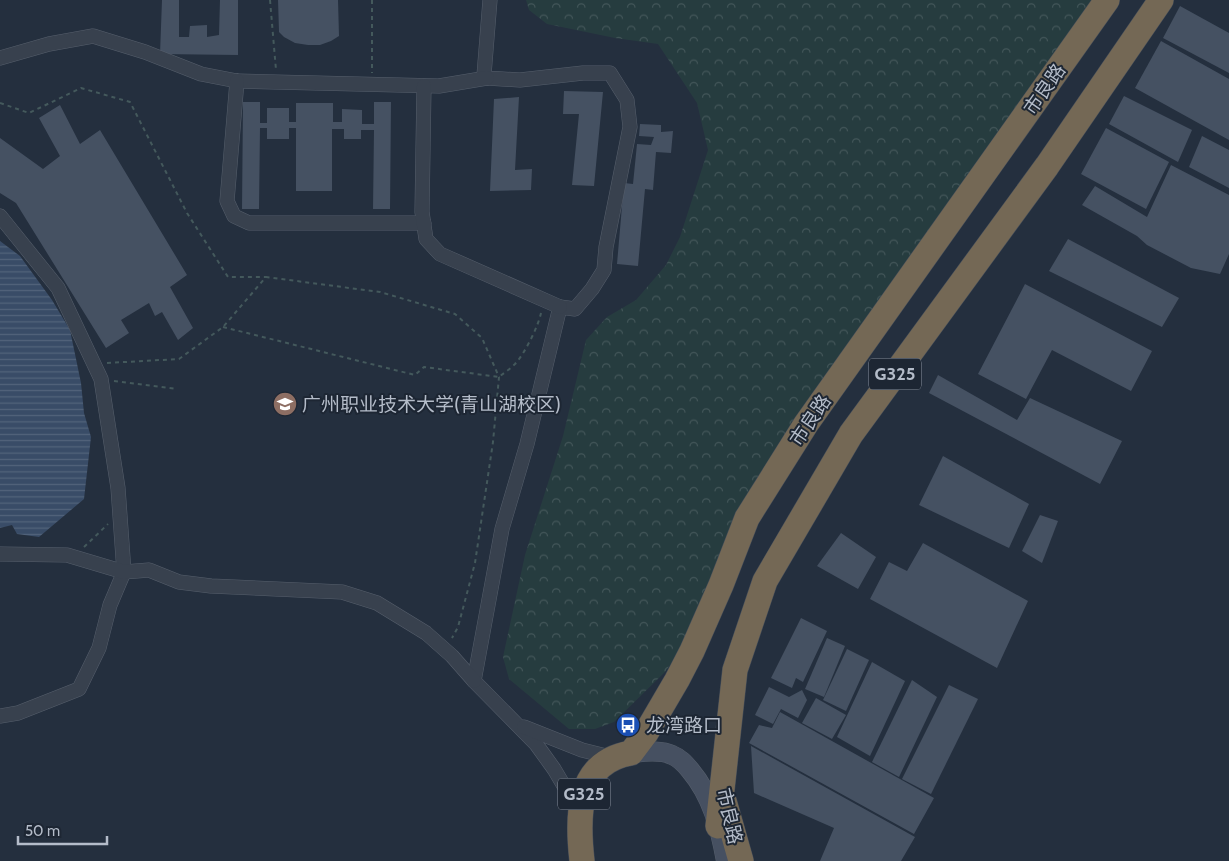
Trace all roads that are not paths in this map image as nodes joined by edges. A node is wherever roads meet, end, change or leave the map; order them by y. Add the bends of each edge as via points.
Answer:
1 (490, 0) edge
2 (1107, 0) edge
3 (1161, 0) edge
4 (0, 58) edge
5 (487, 78) junction
6 (237, 81) junction
7 (424, 86) junction
8 (0, 216) edge
9 (424, 223) junction
10 (560, 307) junction
11 (0, 554) edge
12 (124, 572) junction
13 (474, 681) junction
14 (0, 716) edge
15 (517, 723) junction
16 (622, 755) junction
17 (721, 789) junction
18 (580, 814) junction
19 (718, 826) junction
20 (582, 861) edge
21 (726, 861) edge
22 (741, 861) edge

1 - 5 street via 484,75
2 - 16 highway, 市良路 / G325 via 806,424 748,518 688,658 650,726
3 - 17 highway, 市良路 / G325 via 1048,166 851,434 765,580 735,670
4 - 6 street via 93,36 201,74
5 - 7 street
5 - 10 street via 520,80 610,73 627,100 630,127 604,270 575,309
6 - 7 street
6 - 9 street via 227,201 234,216 249,223
7 - 9 street
8 - 12 street via 58,288 101,379 118,488
9 - 10 street via 426,239 440,254
10 - 13 street via 528,444 502,529
11 - 12 street via 67,555
12 - 13 street via 149,570 179,582 211,586 342,592 376,603 426,633
12 - 14 street via 110,605 98,648 79,689 18,713
13 - 15 street
15 - 16 street via 582,750
15 - 18 street via 554,769
16 - 18 highway, 市良路 / G325 via 602,763 592,775 584,791
16 - 19 street via 661,752 682,761 705,790
17 - 19 highway
17 - 22 highway, 市良路 / G325
18 - 20 highway, 市良路 / G325
19 - 21 street

